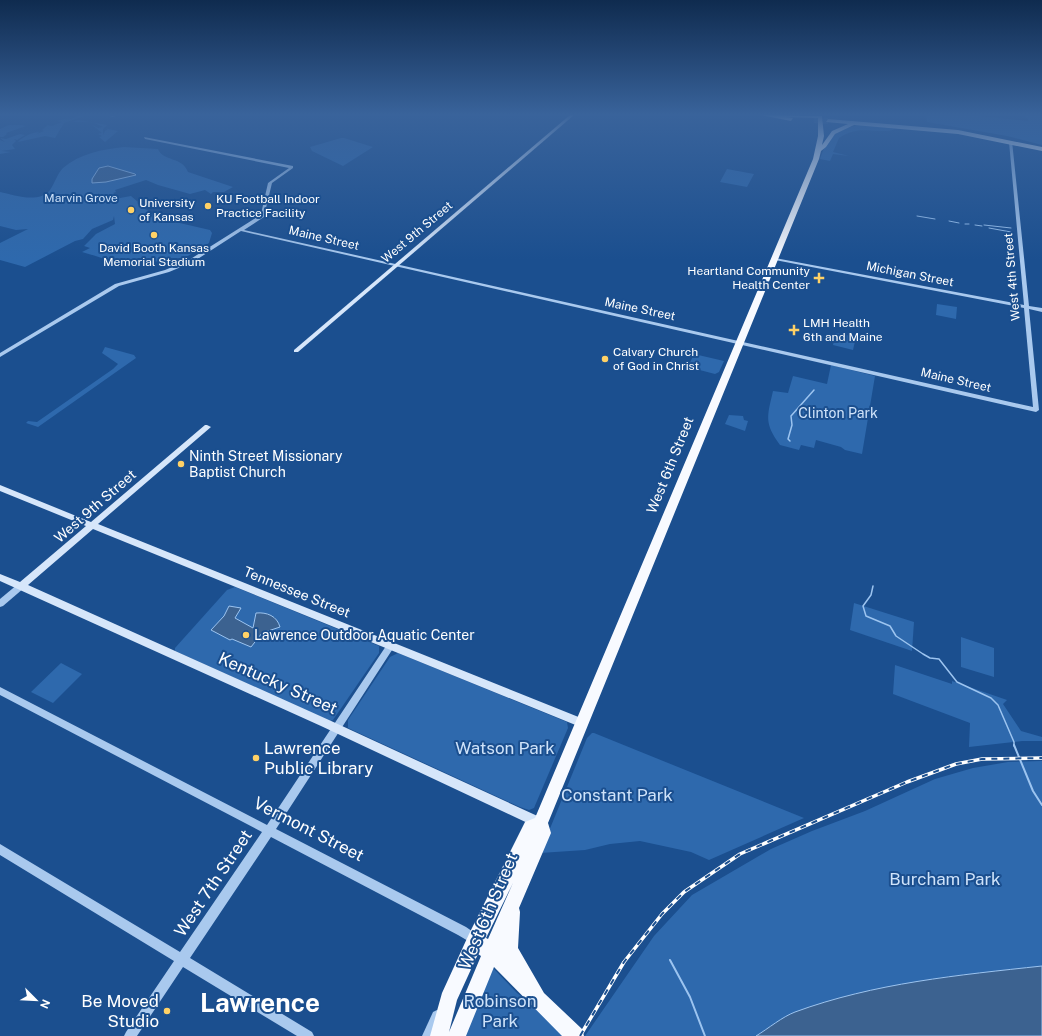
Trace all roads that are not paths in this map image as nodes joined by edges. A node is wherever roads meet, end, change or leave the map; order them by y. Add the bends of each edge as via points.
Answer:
1 (273, 163) edge
2 (516, 163) edge
3 (813, 163) edge
4 (1013, 163) edge
5 (272, 210) dead end
6 (259, 218) junction
7 (240, 230) junction
8 (775, 259) junction
9 (397, 265) junction
10 (1026, 307) junction
11 (1042, 310) edge
12 (738, 342) junction
13 (296, 351) dead end
14 (0, 355) edge
15 (1036, 410) joint
16 (208, 427) dead end
17 (0, 488) edge
18 (93, 525) junction
19 (0, 577) edge
20 (21, 586) junction
21 (0, 604) edge
22 (391, 645) junction
23 (0, 691) edge
24 (582, 723) junction
25 (336, 728) junction
26 (540, 823) junction
27 (268, 830) junction
28 (0, 849) edge
29 (515, 896) junction
30 (476, 940) junction
31 (490, 953) junction
32 (181, 959) junction
33 (448, 999) junction
34 (545, 1005) junction
35 (130, 1036) edge
36 (308, 1036) edge
37 (428, 1036) edge
38 (439, 1036) edge
39 (457, 1036) edge
40 (575, 1036) edge

1 - 6 street via 292,167 270,182
2 - 9 main road, West 9th Street
3 - 8 highway, West 6th Street
4 - 10 street, West 4th Street
5 - 6 street
6 - 7 street
7 - 9 street, Maine Street
7 - 14 street via 183,265 125,282
8 - 10 street, Michigan Street
8 - 12 highway, West 6th Street
9 - 12 street, Maine Street
9 - 13 main road, West 9th Street
10 - 11 street, Michigan Street
10 - 15 street, West 4th Street
12 - 15 street, Maine Street
12 - 24 highway, West 6th Street
16 - 18 main road, West 9th Street
17 - 18 main road, Tennessee Street
18 - 20 main road, West 9th Street
18 - 22 main road, Tennessee Street
19 - 20 main road, Kentucky Street
20 - 21 street, West 9th Street
20 - 25 main road, Kentucky Street
22 - 24 main road, Tennessee Street
22 - 25 street, West 7th Street
23 - 27 street, Vermont Street
24 - 26 highway, West 6th Street
25 - 26 main road, Kentucky Street
25 - 27 street, West 7th Street
26 - 29 highway, West 6th Street via 543,833
26 - 30 highway, West 6th Street via 531,828
27 - 30 street, Vermont Street
27 - 32 street, West 7th Street
28 - 32 street
29 - 31 highway, West 6th Street
29 - 34 highway via 510,925 510,950
30 - 31 highway, Vermont Street
30 - 33 highway, West 6th Street
31 - 34 highway, Vermont Street
31 - 39 highway, West 6th Street
32 - 35 street, West 7th Street
32 - 36 street
33 - 37 street, West 6th Street
33 - 38 highway, West 6th Street
34 - 40 highway, Vermont Street

